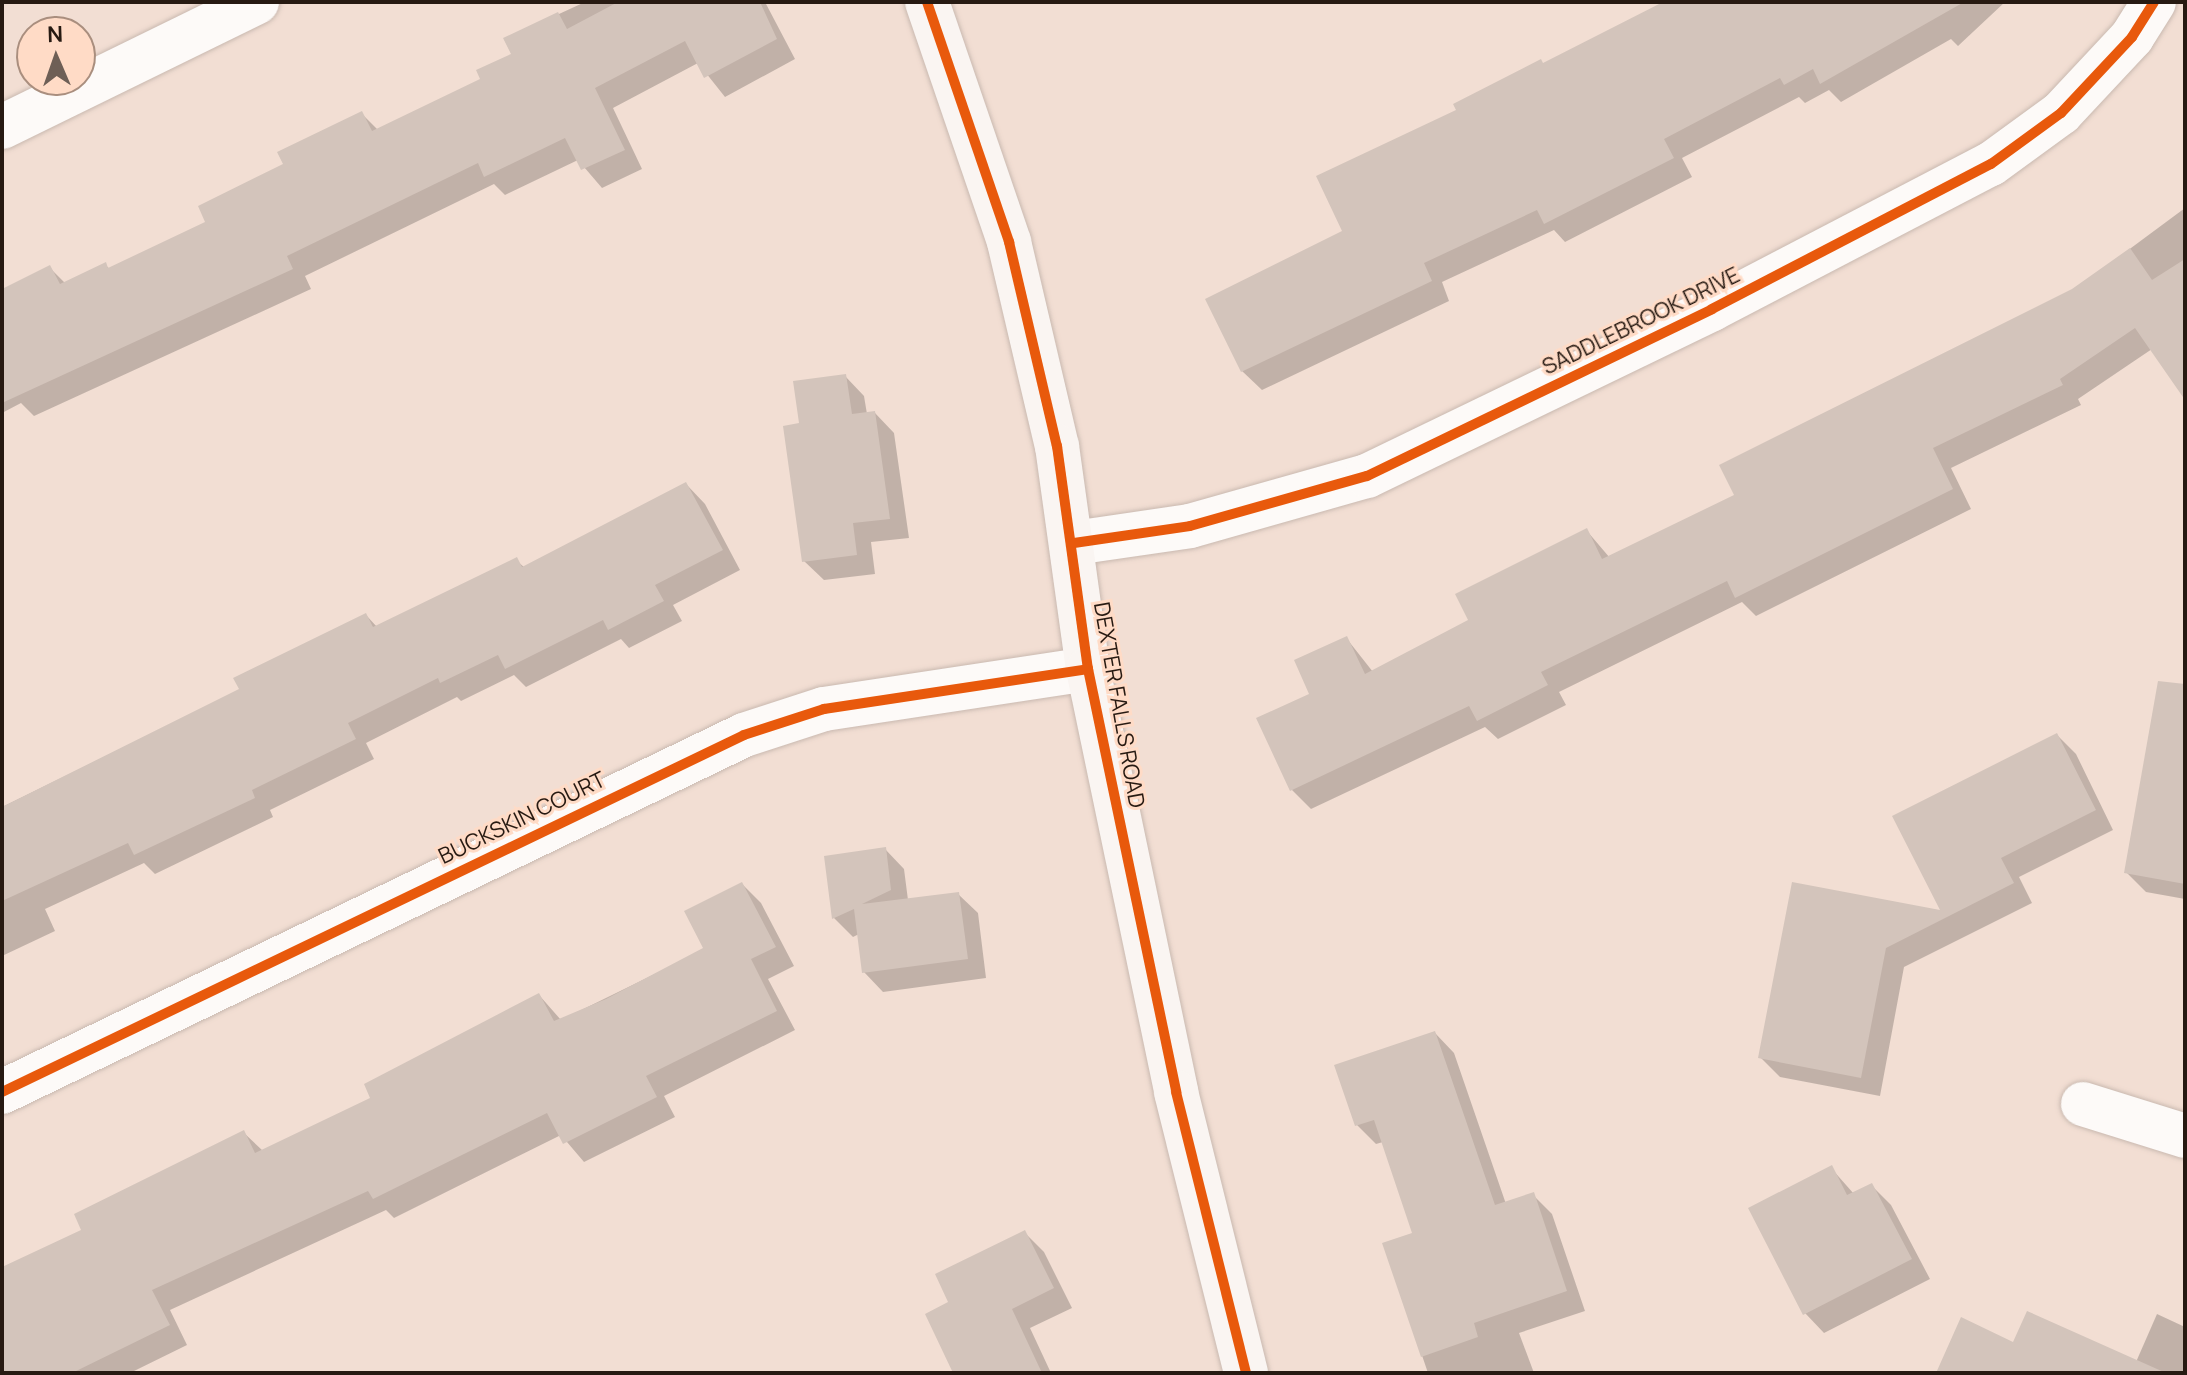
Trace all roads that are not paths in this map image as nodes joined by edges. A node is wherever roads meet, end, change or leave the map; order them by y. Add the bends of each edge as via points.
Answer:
1 (257, 2) edge
2 (927, 2) edge
3 (2154, 2) edge
4 (2, 127) edge
5 (1074, 543) junction
6 (1088, 669) junction
7 (2, 1092) edge
8 (2083, 1104) dead end
9 (2185, 1136) edge
10 (1246, 1373) edge

1 - 4 street
2 - 5 street, DEXTER FALLS ROAD via 944,39 1009,242
3 - 5 street, SADDLEBROOK DRIVE via 2132,37 2061,113 1991,164 1712,309 1367,476 1190,526
5 - 6 street, DEXTER FALLS ROAD
6 - 7 street, BUCKSKIN COURT via 824,709 744,735
6 - 10 street, DEXTER FALLS ROAD via 1176,1092
8 - 9 street

